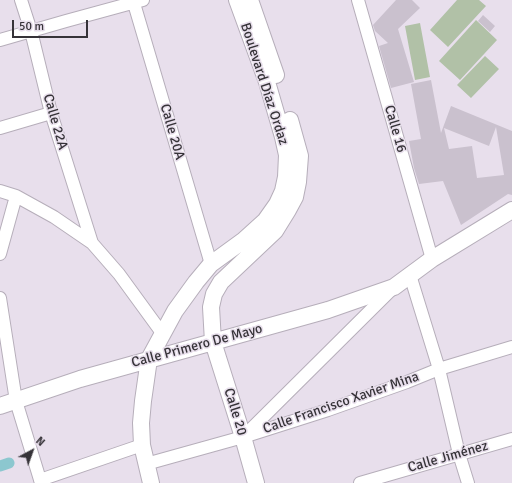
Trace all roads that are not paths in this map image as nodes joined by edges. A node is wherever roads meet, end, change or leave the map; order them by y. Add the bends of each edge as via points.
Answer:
1 (21, 0) edge
2 (237, 0) edge
3 (250, 0) edge
4 (358, 0) edge
5 (137, 1) edge
6 (31, 31) junction
7 (0, 40) edge
8 (51, 113) junction
9 (0, 128) edge
10 (0, 191) edge
11 (16, 196) junction
12 (512, 210) edge
13 (92, 244) junction
14 (0, 254) edge
15 (432, 258) junction
16 (211, 264) junction
17 (410, 275) junction
18 (394, 287) junction
19 (0, 298) edge
20 (162, 333) junction
21 (512, 339) edge
22 (213, 342) junction
23 (506, 349) edge
24 (149, 359) junction
25 (440, 369) junction
26 (16, 401) junction
27 (0, 406) edge
28 (243, 437) junction
29 (512, 438) edge
30 (142, 445) junction
31 (459, 454) junction
32 (146, 464) junction
33 (41, 482) edge
34 (151, 483) edge
35 (256, 483) edge
36 (362, 483) edge
37 (468, 483) edge

1 - 6 street, Calle 22A
2 - 16 main road, Boulevard Díaz Ordaz via 284,137 287,155 286,177 277,204 265,221
3 - 22 main road, Boulevard Díaz Ordaz via 300,156 298,182 295,197 275,231 221,282 214,294 211,307
4 - 15 street, Calle 16
5 - 6 street
5 - 16 street, Calle 20A
6 - 7 street
6 - 8 street, Calle 22A
8 - 9 street
8 - 13 street, Calle 22A
10 - 11 street
11 - 13 street via 54,217
11 - 14 street
12 - 15 main road, Calle Primero De Mayo
13 - 20 street via 119,274
15 - 17 main road, Calle Primero De Mayo
16 - 20 main road, Boulevard Díaz Ordaz via 175,311
17 - 18 main road, Calle Primero De Mayo
17 - 25 street
18 - 22 main road, Calle Primero De Mayo via 328,310
18 - 28 street, Calle Primero De Mayo
19 - 26 street
20 - 24 main road, Boulevard Díaz Ordaz
21 - 23 street
22 - 24 main road, Calle Primero De Mayo
22 - 28 main road, Calle 20
23 - 25 street, Calle Francisco Xavier Mina
24 - 26 main road, Calle Primero De Mayo
24 - 30 main road via 141,423
25 - 28 street, Calle Francisco Xavier Mina via 328,410
25 - 31 street
26 - 27 main road, Calle Primero De Mayo
26 - 33 street
28 - 32 street, Calle Francisco Xavier Mina
28 - 35 main road, Calle 20
29 - 31 street, Calle Jiménez
30 - 32 main road
30 - 33 street
31 - 36 street, Calle Jiménez
31 - 37 street
32 - 34 main road

